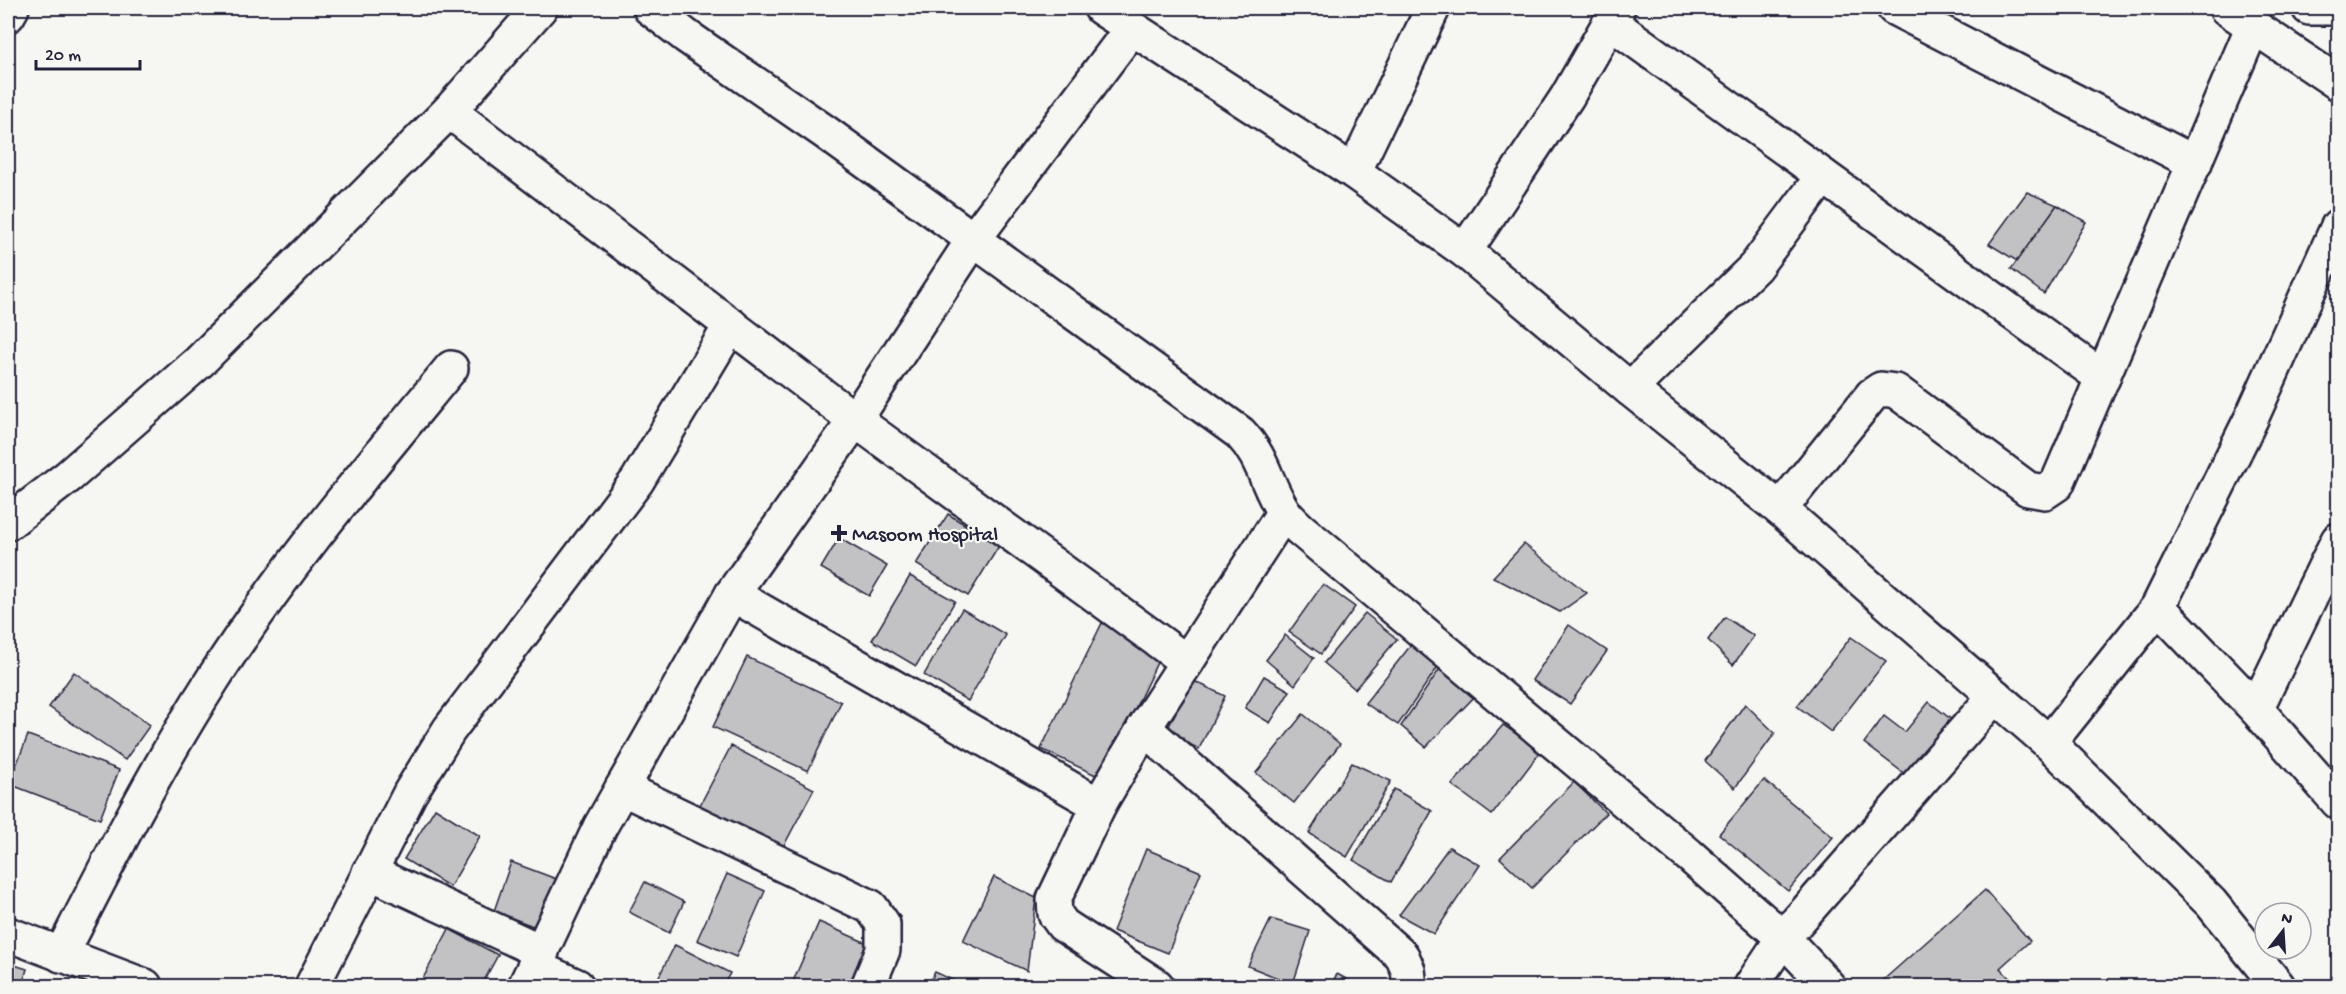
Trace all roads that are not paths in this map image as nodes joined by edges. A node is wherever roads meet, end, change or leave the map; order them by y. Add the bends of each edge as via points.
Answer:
1 (12, 8) edge
2 (540, 8) edge
3 (650, 8) edge
4 (1101, 8) edge
5 (1433, 8) edge
6 (1894, 8) edge
7 (2226, 8) edge
8 (2309, 8) edge
9 (2338, 8) edge
10 (8, 15) edge
11 (1614, 15) edge
12 (2253, 26) junction
13 (1132, 28) junction
14 (2338, 83) edge
15 (449, 111) junction
16 (2195, 163) junction
17 (1354, 172) junction
18 (1823, 176) junction
19 (2338, 226) edge
20 (974, 240) junction
21 (1465, 251) junction
22 (731, 325) junction
23 (451, 368) dead end
24 (2103, 378) junction
25 (1630, 388) junction
26 (855, 420) junction
27 (1780, 509) junction
28 (1284, 512) junction
29 (8, 523) edge
30 (2338, 540) edge
31 (2331, 582) edge
32 (732, 594) junction
33 (2158, 607) junction
34 (1187, 662) junction
35 (1995, 696) junction
36 (2256, 709) junction
37 (1144, 728) junction
38 (2049, 743) junction
39 (622, 788) junction
40 (2338, 802) edge
41 (1099, 805) junction
42 (369, 872) junction
43 (8, 934) edge
44 (1783, 938) junction
45 (61, 955) junction
46 (534, 969) edge
47 (1147, 984) edge
48 (145, 987) edge
49 (312, 987) edge
50 (577, 987) edge
51 (868, 987) edge
52 (1410, 987) edge
53 (1751, 987) edge
54 (1828, 987) edge
55 (2278, 987) edge

1 - 10 street
2 - 15 street
3 - 20 street
4 - 13 street
5 - 17 street
6 - 16 street
7 - 12 street
8 - 9 street
11 - 18 street
11 - 21 street via 1567,97
12 - 14 street
12 - 16 street
13 - 17 street
13 - 20 street
15 - 22 street
15 - 29 street via 199,362 69,476
16 - 24 street
17 - 21 street
18 - 24 street
18 - 25 street via 1755,267
19 - 33 street via 2251,419
20 - 26 street
20 - 28 street via 1240,433 1259,459
21 - 25 street
22 - 26 street
22 - 42 street via 637,481 449,730 410,793
23 - 45 street via 305,546 213,678 140,800
24 - 27 street via 2057,484 2045,492 2028,489 1896,391 1881,389 1872,395
25 - 27 street
26 - 32 street
26 - 34 street
27 - 35 street
28 - 34 street
28 - 44 street
30 - 31 street
31 - 36 street
32 - 39 street
32 - 41 street
33 - 36 street
33 - 38 street
34 - 37 street
35 - 38 street
35 - 44 street
36 - 40 street
37 - 41 street
37 - 52 street via 1402,956
38 - 55 street via 2211,903
39 - 46 street
39 - 51 street via 871,907 883,924 883,950
41 - 47 street via 1054,899 1055,914 1063,925
42 - 46 street
42 - 49 street
43 - 45 street
44 - 53 street
44 - 54 street
45 - 48 street
46 - 50 street

